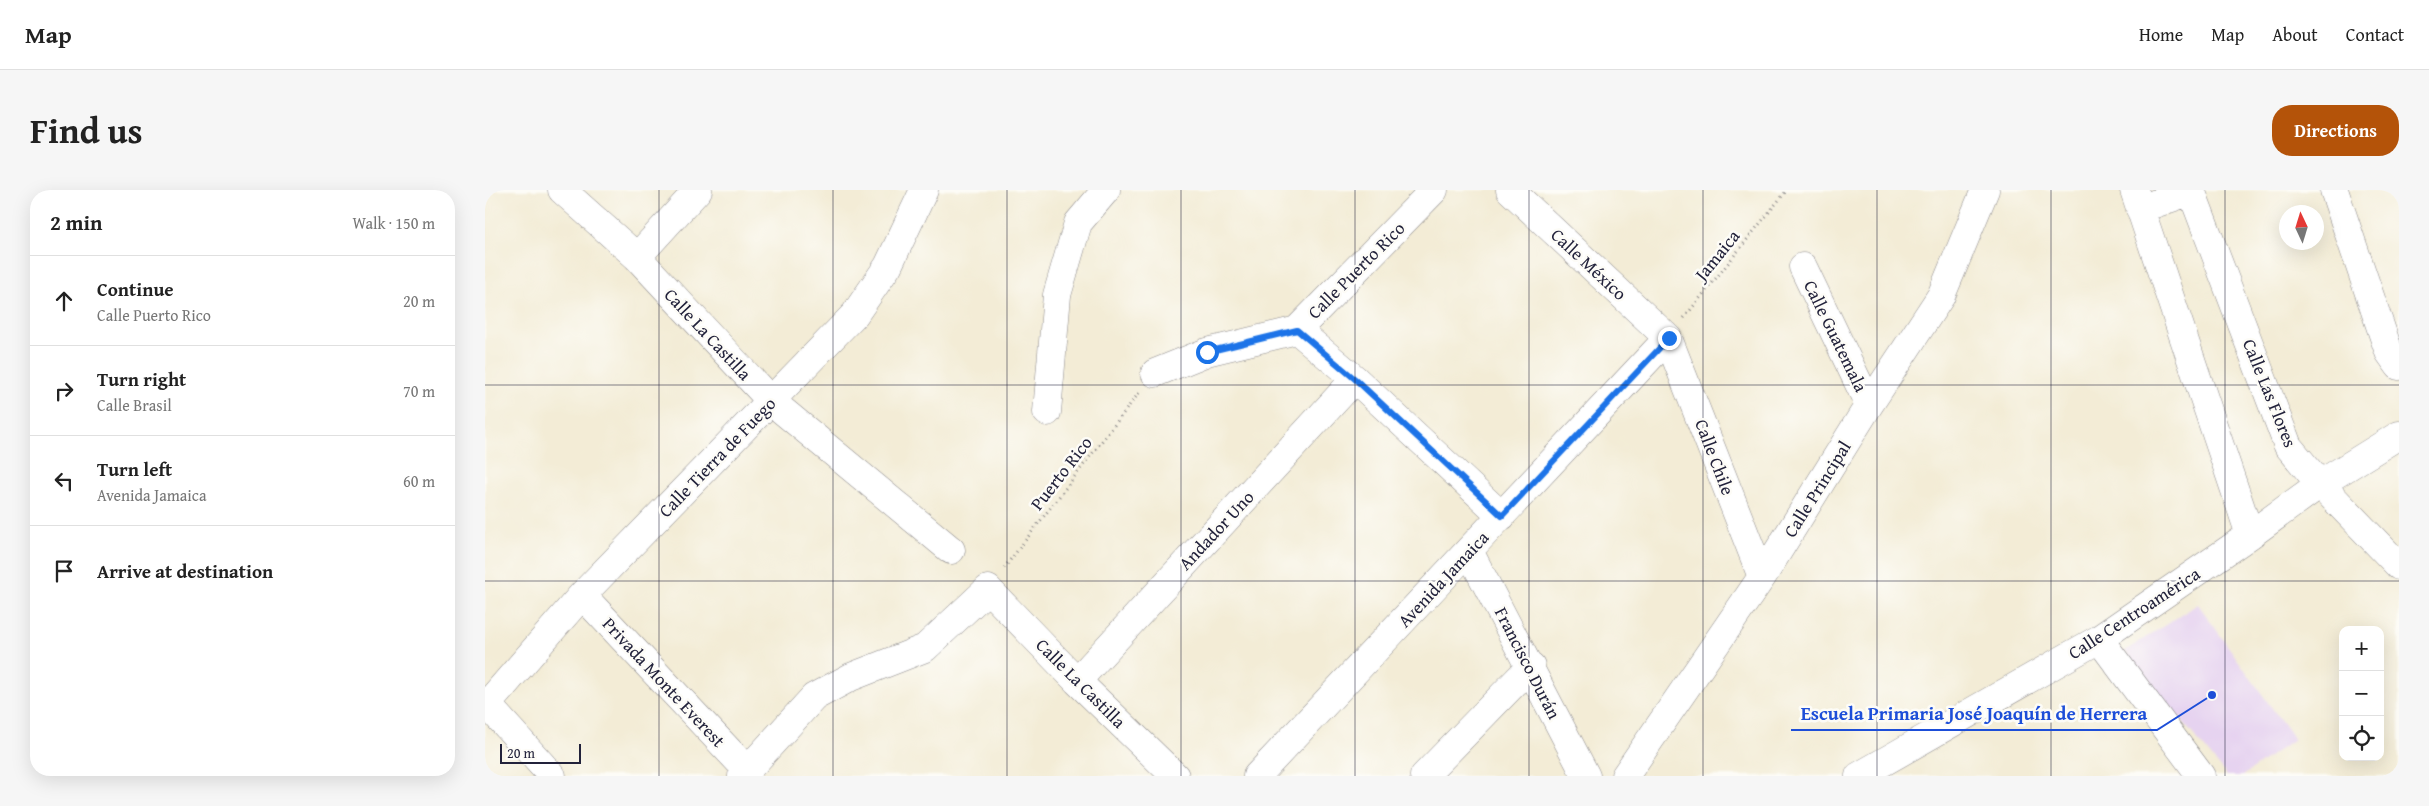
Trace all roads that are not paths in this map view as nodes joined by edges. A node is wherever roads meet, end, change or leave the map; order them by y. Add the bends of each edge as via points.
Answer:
1 (562, 190) edge
2 (698, 190) edge
3 (924, 190) edge
4 (1106, 190) edge
5 (1434, 190) edge
6 (1509, 190) edge
7 (1985, 190) edge
8 (2191, 190) edge
9 (2334, 190) edge
10 (2137, 199) edge
11 (637, 257) junction
12 (1803, 267) dead end
13 (2399, 323) edge
14 (1297, 330) junction
15 (1669, 338) junction
16 (2394, 359) edge
17 (1155, 373) road end
18 (1355, 379) junction
19 (771, 401) junction
20 (1869, 405) junction
21 (1047, 412) dead end
22 (2399, 435) edge
23 (2320, 484) junction
24 (1502, 516) junction
25 (2250, 536) junction
26 (951, 550) dead end
27 (1469, 551) junction
28 (2399, 566) edge
29 (1762, 577) junction
30 (581, 595) junction
31 (2099, 639) junction
32 (1531, 666) junction
33 (1077, 681) junction
34 (486, 704) edge
35 (1896, 768) edge
36 (744, 773) edge
37 (553, 776) edge
38 (1175, 776) edge
39 (1257, 776) edge
40 (1424, 776) edge
41 (1586, 776) edge
42 (1625, 776) edge
43 (1859, 776) edge
44 (2201, 776) edge

1 - 11 street, Calle La Castilla
2 - 11 street
3 - 19 street, Calle Tierra de Fuego via 888,266 855,314
4 - 21 street via 1079,222 1057,295
5 - 14 street, Calle Puerto Rico
6 - 15 street, Calle México
7 - 20 street, Calle Principal via 1941,296
8 - 10 street
8 - 23 street, Calle Las Flores via 2287,446
9 - 16 street
10 - 25 street
11 - 19 street, Calle La Castilla
12 - 20 street, Calle Guatemala
13 - 16 street
14 - 17 street, Calle Puerto Rico via 1207,352
14 - 18 street
15 - 24 street, Avenida Jamaica
15 - 29 street, Calle Chile
18 - 24 street
18 - 33 street, Andador Uno
19 - 26 street, Calle La Castilla
19 - 30 street, Calle Tierra de Fuego
20 - 29 street, Calle Principal
22 - 23 street, Calle Centroamérica
23 - 25 street, Calle Centroamérica
23 - 28 street, Calle Las Flores
24 - 27 street, Avenida Jamaica
25 - 31 street, Calle Centroamérica
27 - 32 street, Francisco Durán
27 - 39 street, Avenida Jamaica
29 - 42 street, Calle Principal
30 - 34 street, Calle Tierra de Fuego
30 - 36 street, Privada Monte Everest
31 - 35 street, Calle Centroamérica
31 - 44 street
32 - 40 street
32 - 41 street, Francisco Durán
33 - 36 street, Calle La Castilla via 988,589 925,648 851,677 814,697
33 - 38 street, Calle La Castilla
34 - 37 street
35 - 43 street, Calle Centroamérica

